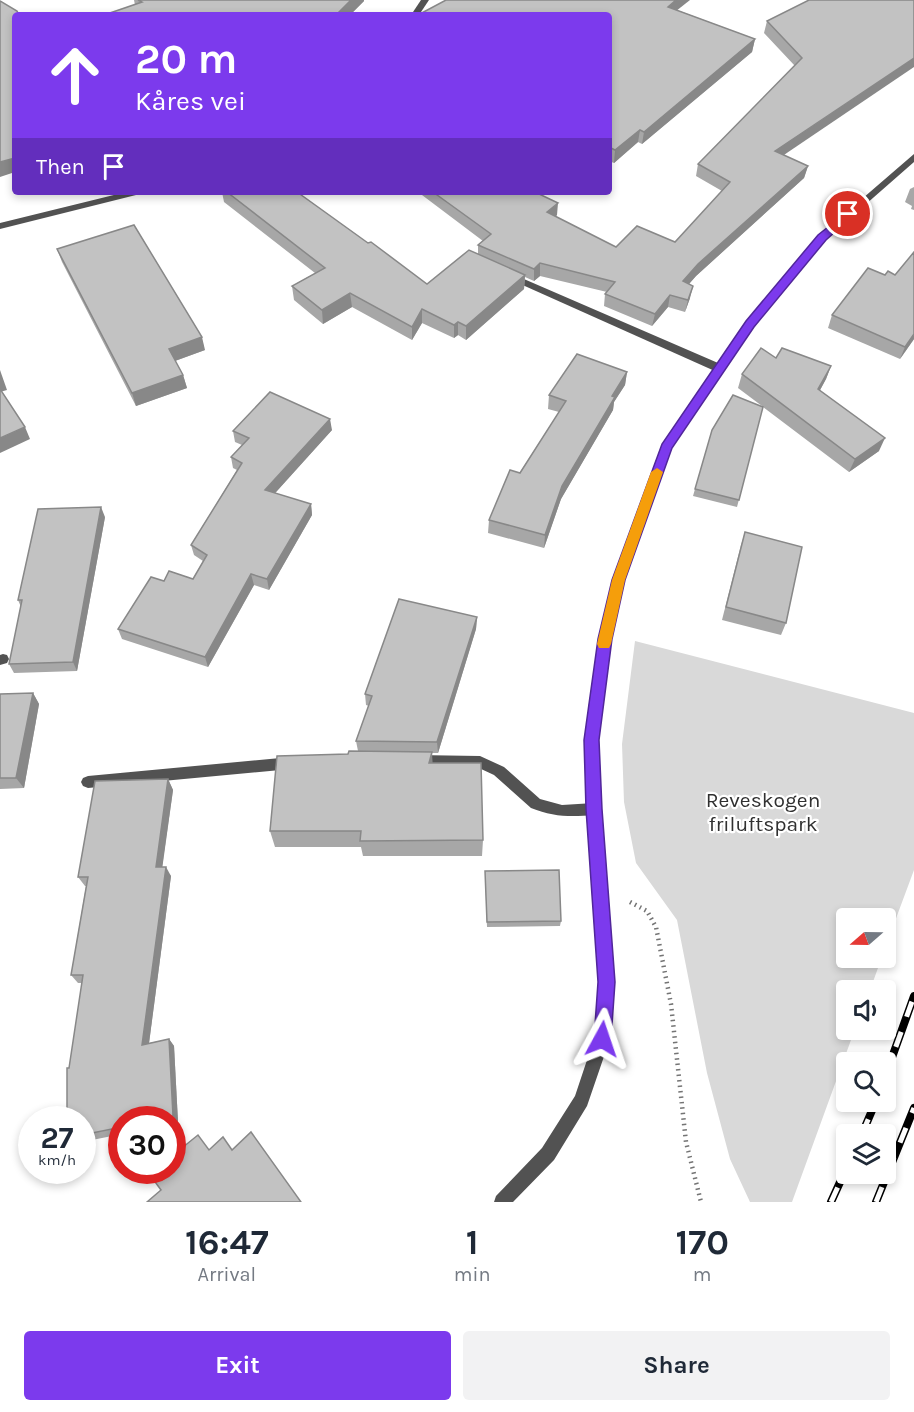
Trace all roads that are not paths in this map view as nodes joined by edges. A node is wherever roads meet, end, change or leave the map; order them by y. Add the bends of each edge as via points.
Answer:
1 (914, 157) edge
2 (125, 195) edge
3 (0, 226) edge
4 (501, 272) edge
5 (721, 369) junction
6 (401, 761) edge
7 (310, 762) edge
8 (88, 782) dead end
9 (594, 809) junction
10 (502, 1202) edge

1 - 5 street via 822,238 750,324
2 - 3 street
4 - 5 street
5 - 9 street via 666,447 618,580 595,703
6 - 9 street via 480,762 499,771 536,804 562,811
7 - 8 street
9 - 10 street via 607,982 602,1039 581,1100 548,1154

